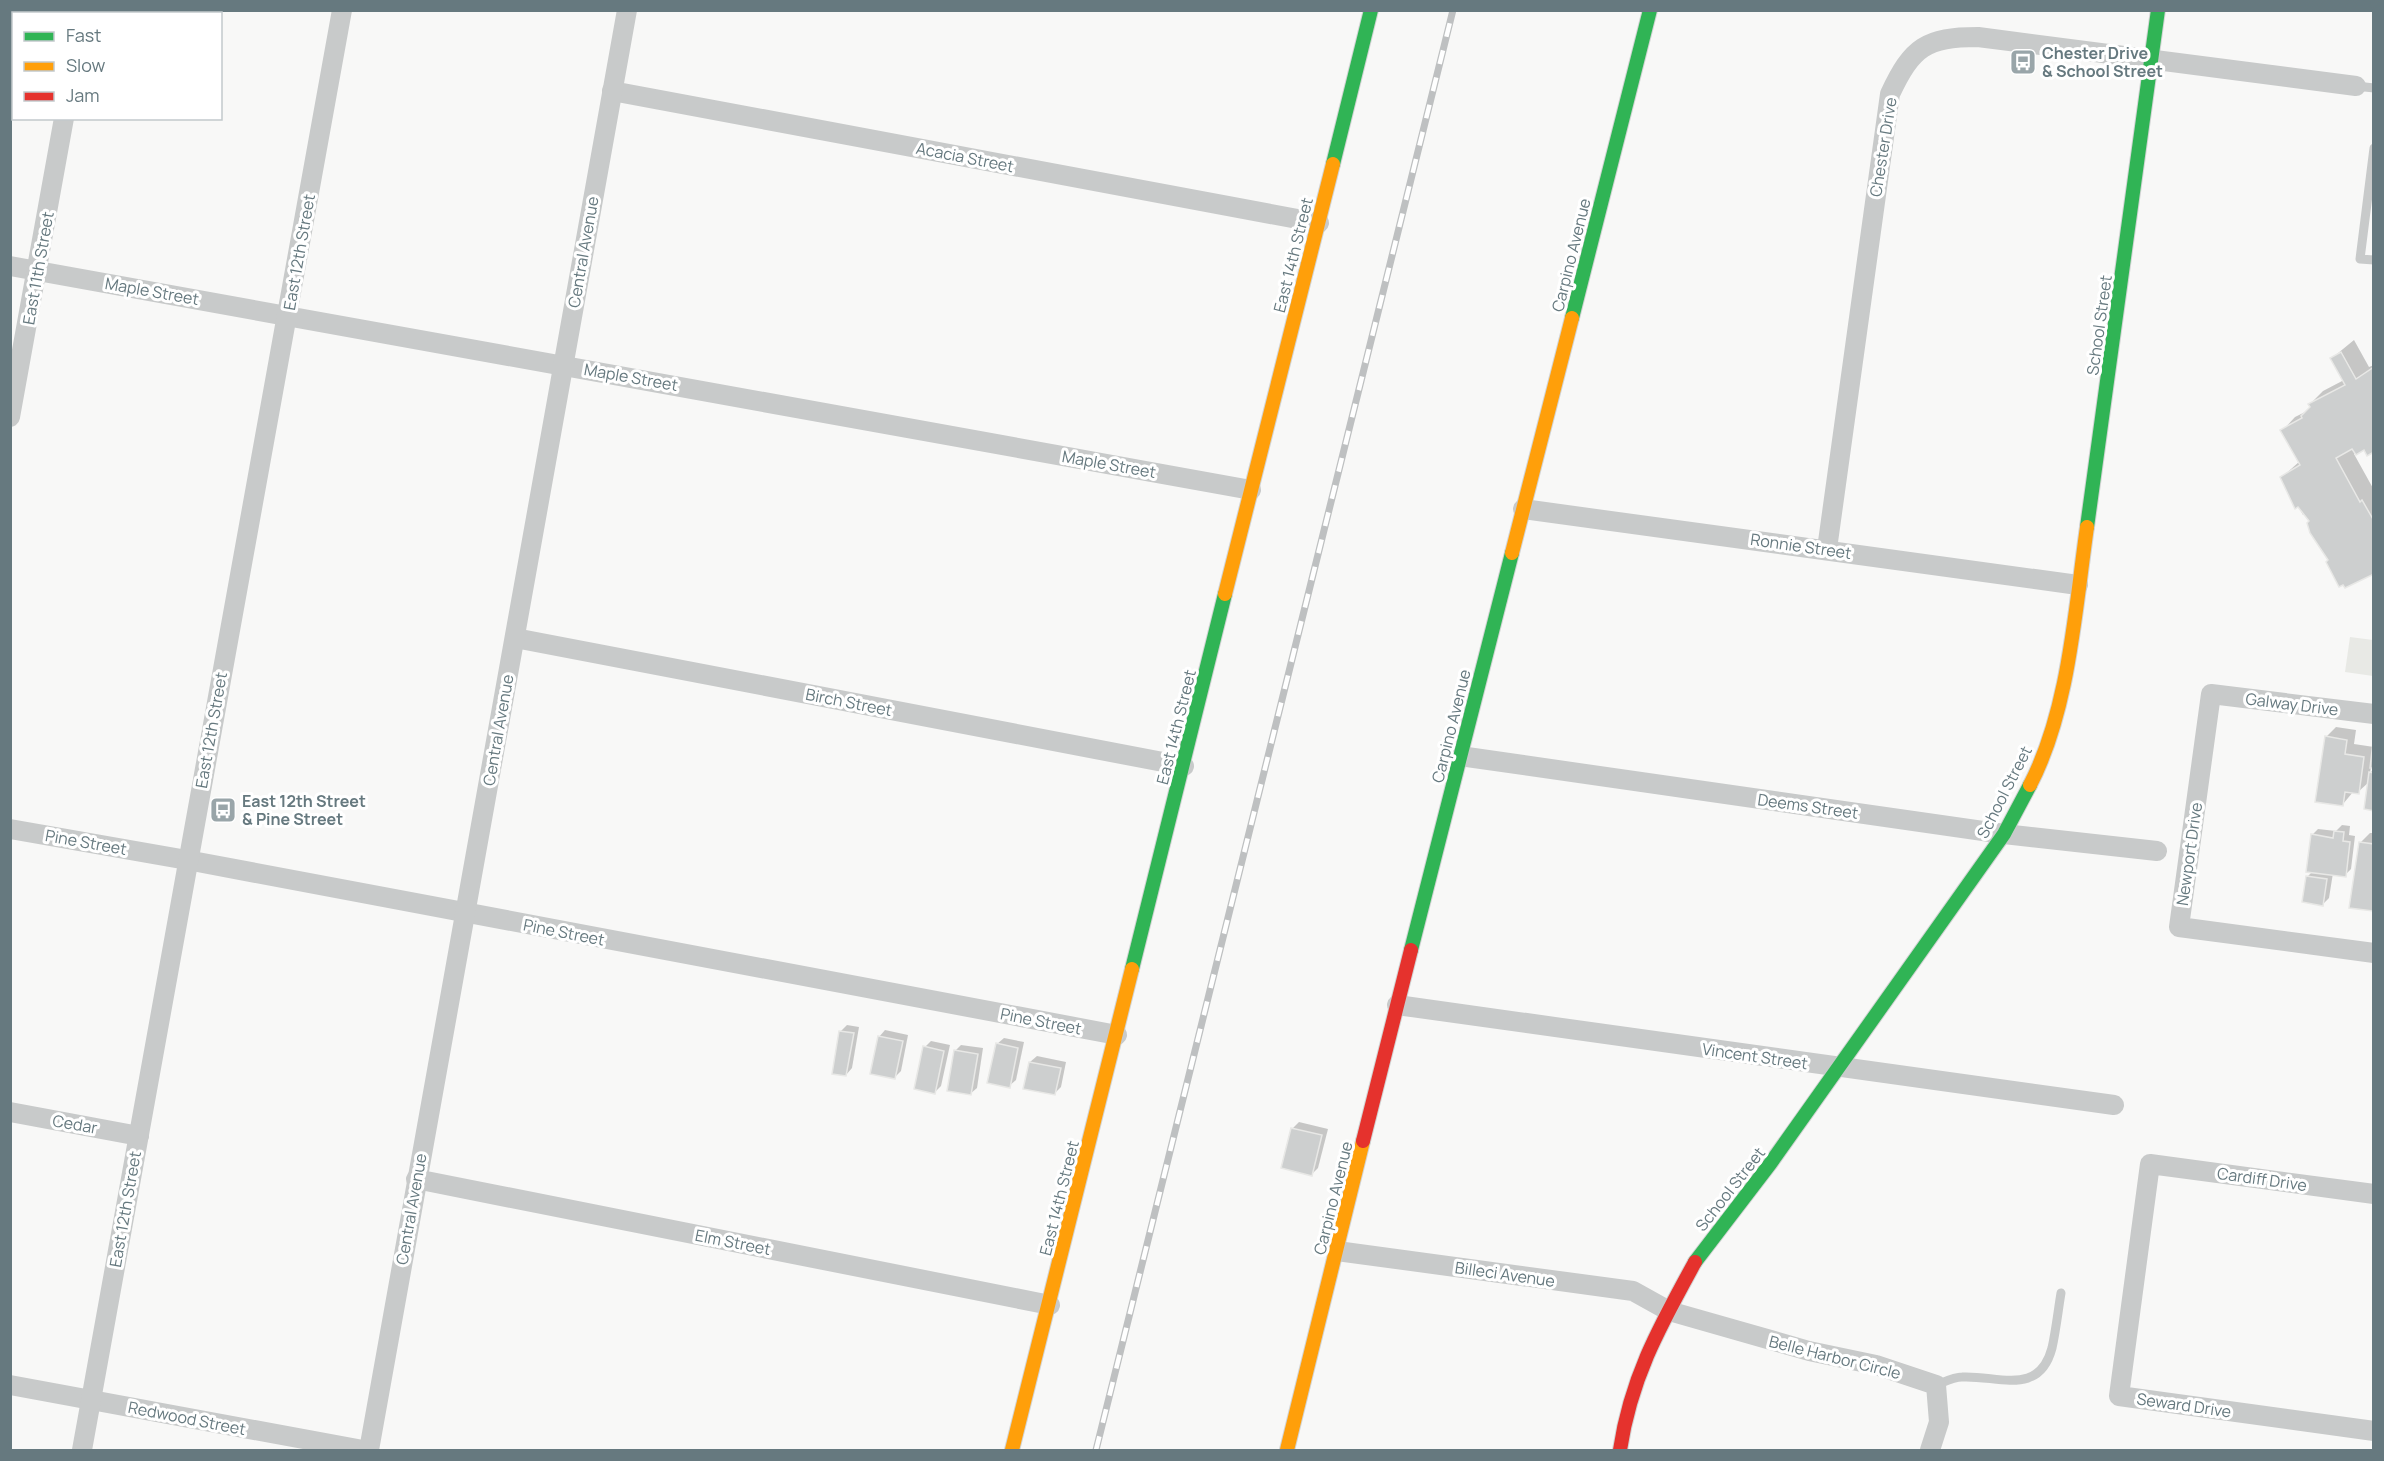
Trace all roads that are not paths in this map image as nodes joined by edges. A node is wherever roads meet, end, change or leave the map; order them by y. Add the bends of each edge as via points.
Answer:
1 (342, 10) edge
2 (627, 10) edge
3 (1371, 10) edge
4 (1650, 10) edge
5 (2158, 10) edge
6 (2151, 62) junction
7 (2365, 87) edge
8 (612, 91) junction
9 (64, 120) edge
10 (2373, 148) edge
11 (2372, 166) edge
12 (1318, 223) junction
13 (2373, 260) edge
14 (10, 266) edge
15 (37, 270) junction
16 (287, 316) junction
17 (564, 365) junction
18 (10, 417) edge
19 (1251, 490) junction
20 (1524, 509) junction
21 (1827, 549) junction
22 (2078, 585) junction
23 (515, 638) junction
24 (2211, 694) joint
25 (2373, 714) edge
26 (1460, 756) junction
27 (1184, 766) junction
28 (10, 829) edge
29 (2004, 834) junction
30 (2157, 851) dead end
31 (187, 860) junction
32 (465, 914) junction
33 (2373, 953) edge
34 (1397, 1005) junction
35 (1117, 1035) junction
36 (1839, 1068) junction
37 (2114, 1105) dead end
38 (10, 1112) edge
39 (139, 1136) junction
40 (2150, 1164) joint
41 (416, 1179) junction
42 (2373, 1194) edge
43 (1336, 1251) junction
44 (2061, 1293) dead end
45 (1050, 1305) junction
46 (1669, 1311) junction
47 (1936, 1384) junction
48 (10, 1385) edge
49 (91, 1400) junction
50 (2373, 1431) edge
51 (82, 1450) edge
52 (363, 1450) edge
53 (369, 1450) edge
54 (1012, 1450) edge
55 (1287, 1450) edge
56 (1620, 1450) edge
57 (1930, 1450) edge

1 - 16 street, East 12th Street
2 - 8 street, Central Avenue
3 - 12 street, East 14th Street
4 - 20 street, Carpino Avenue
5 - 6 street, School Street
6 - 7 street, Chester Drive
6 - 21 street, Chester Drive via 1978,37 1949,37 1923,46 1904,66 1890,94
6 - 22 street, School Street
8 - 12 street, Acacia Street
8 - 17 street, Central Avenue
9 - 15 street, East 11th Street
10 - 11 lane
11 - 13 lane via 2360,259
12 - 19 street, East 14th Street
14 - 15 street, Maple Street
15 - 16 street, Maple Street
15 - 18 street, East 11th Street
16 - 17 street, Maple Street
16 - 31 street, East 12th Street
17 - 19 street, Maple Street
17 - 23 street, Central Avenue
19 - 27 street, East 14th Street
20 - 21 street, Ronnie Street
20 - 26 street, Carpino Avenue
21 - 22 street, Ronnie Street
22 - 29 street, School Street via 2063,686 2043,754
23 - 27 street, Birch Street
23 - 32 street, Central Avenue
24 - 25 street, Galway Drive
24 - 33 street, Newport Drive via 2179,927
26 - 29 street, Deems Street
26 - 34 street, Carpino Avenue
27 - 35 street, East 14th Street
28 - 31 street, Pine Street
29 - 30 street, Deems Street
29 - 36 street, School Street
31 - 32 street, Pine Street
31 - 39 street, East 12th Street
32 - 35 street, Pine Street
32 - 41 street, Central Avenue
34 - 36 street, Vincent Street
34 - 43 street, Carpino Avenue
35 - 45 street, East 14th Street
36 - 37 street, Vincent Street
36 - 46 street, School Street via 1696,1261
38 - 39 street, Cedar
39 - 49 street, East 12th Street
40 - 42 street, Cardiff Drive
40 - 50 street, Seward Drive via 2119,1396
41 - 45 street, Elm Street
41 - 53 street, Central Avenue
43 - 46 street, Billeci Avenue via 1633,1291
43 - 55 street, Carpino Avenue
44 - 47 lane via 2052,1349 2036,1376 2010,1380 1960,1376
45 - 54 street, East 14th Street
46 - 47 street, Belle Harbor Circle
46 - 56 street, School Street via 1648,1347 1625,1418
47 - 57 street via 1939,1422
48 - 49 street, Redwood Street
49 - 51 street, East 12th Street
49 - 52 street, Redwood Street

